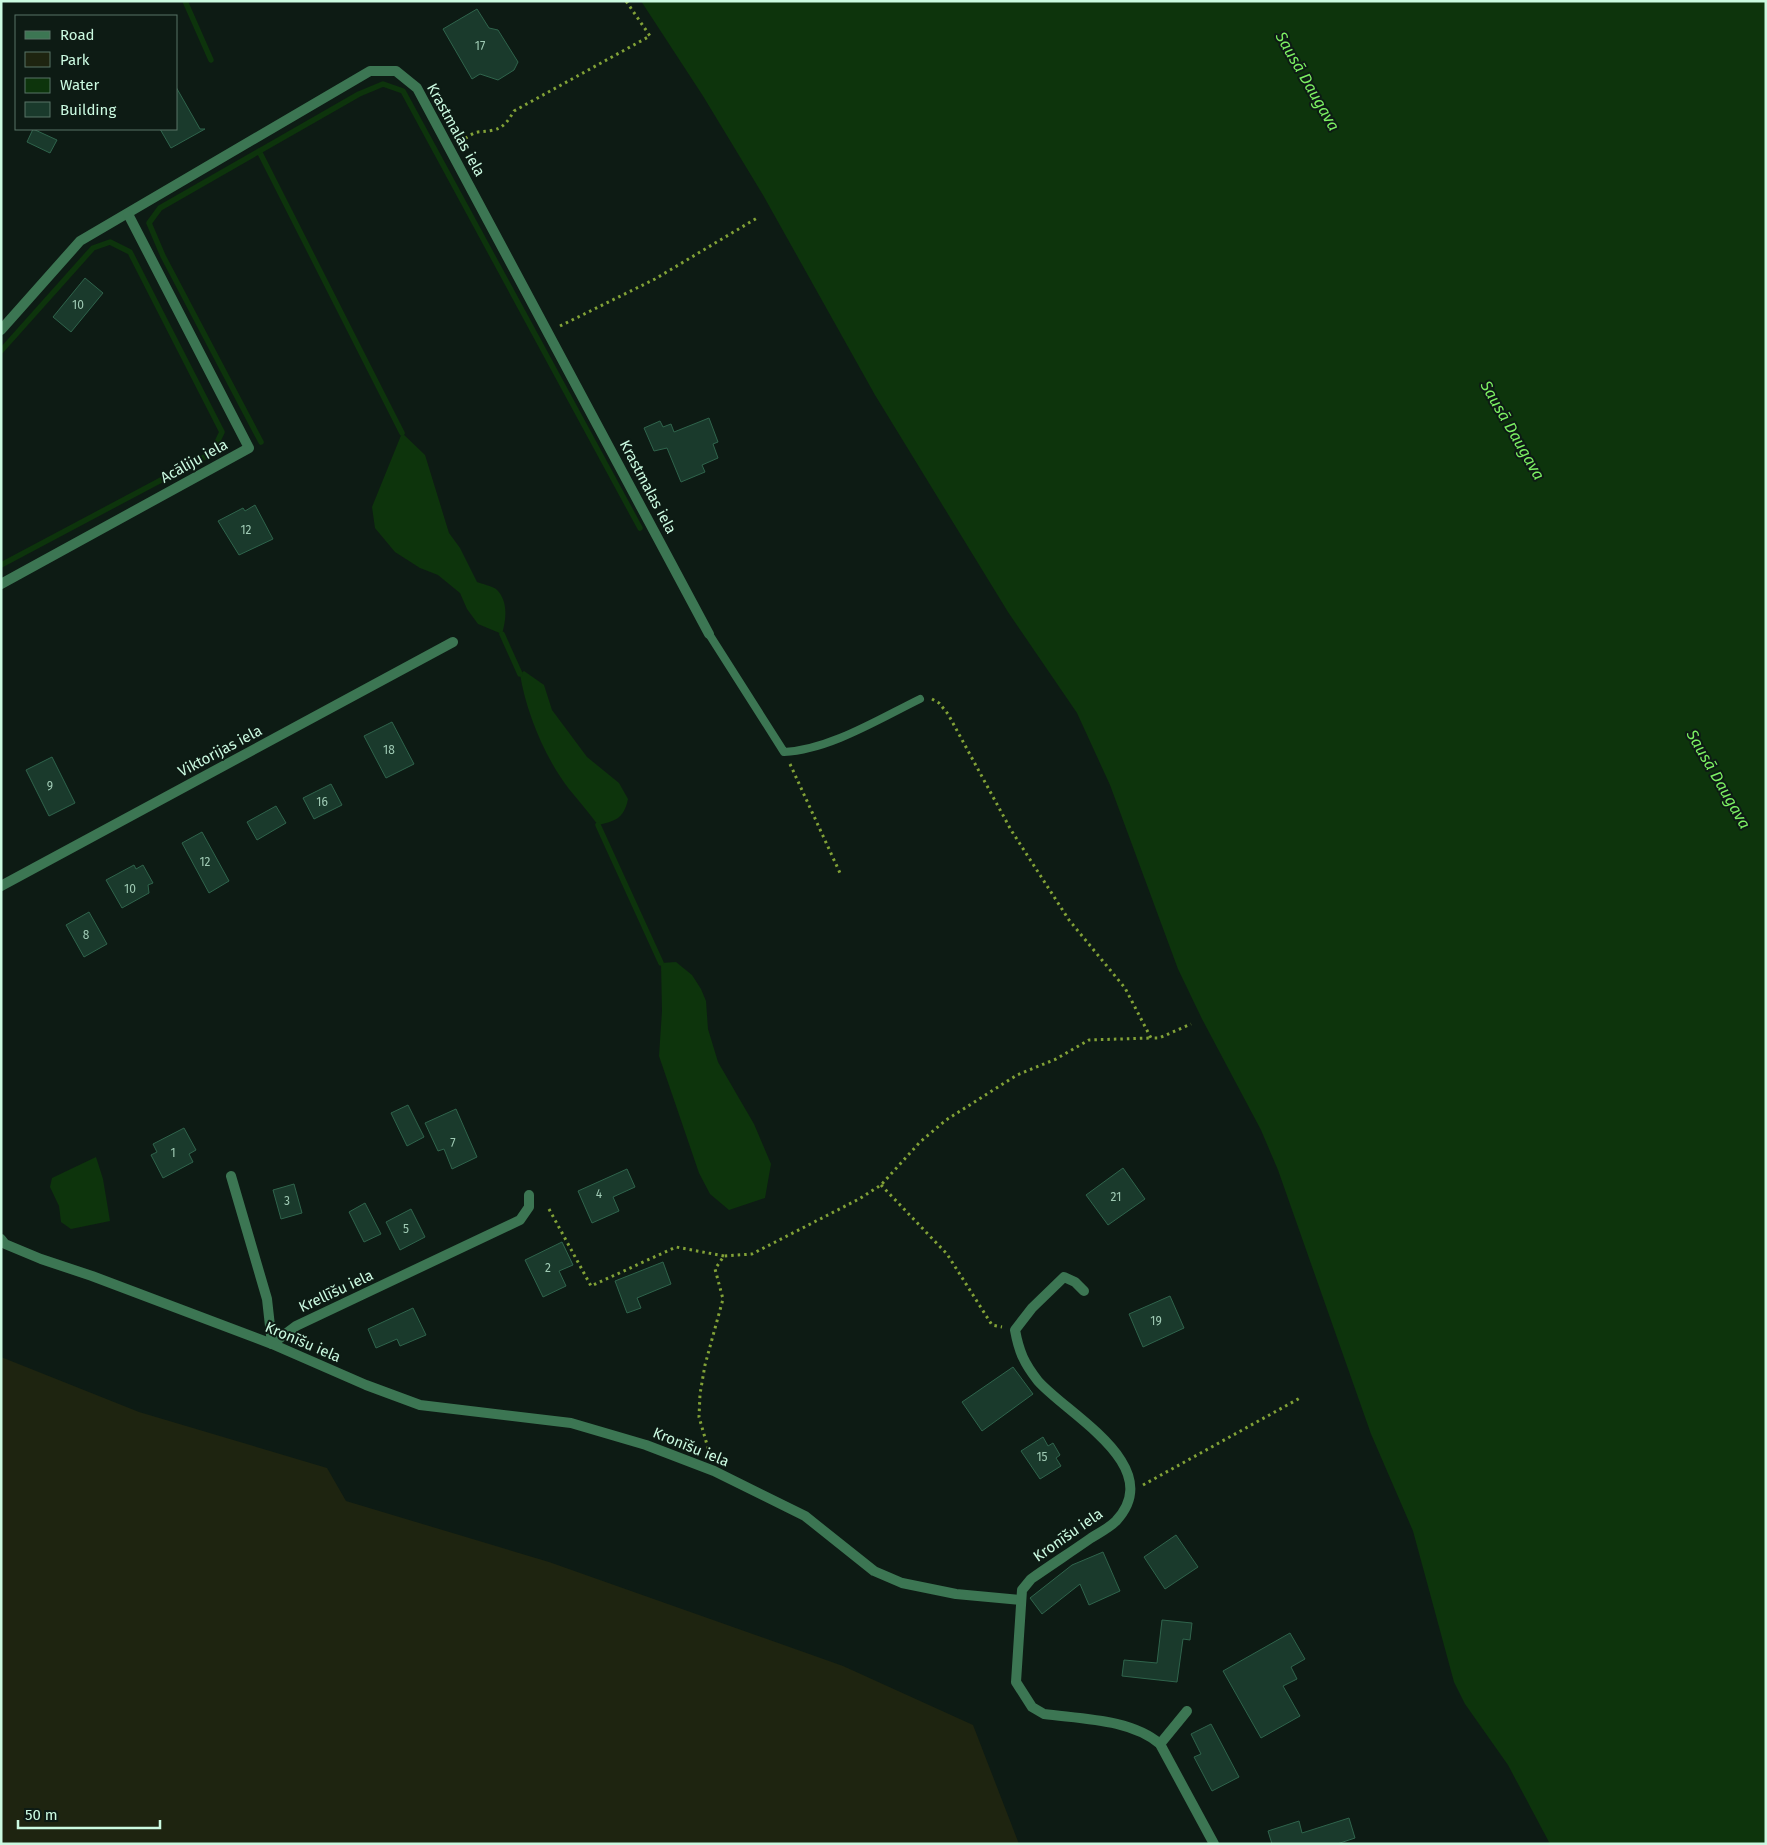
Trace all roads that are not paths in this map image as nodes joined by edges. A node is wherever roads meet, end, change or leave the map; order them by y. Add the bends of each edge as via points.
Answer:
1 (128, 214) junction
2 (1, 330) edge
3 (1, 584) edge
4 (709, 634) joint
5 (453, 642) dead end
6 (920, 699) road end
7 (1, 886) edge
8 (232, 1176) dead end
9 (529, 1195) dead end
10 (1, 1240) edge
11 (1084, 1291) dead end
12 (272, 1344) junction
13 (1020, 1600) junction
14 (1187, 1711) dead end
15 (1160, 1744) junction
16 (1214, 1844) edge

1 - 2 street, Krastmalas iela via 80,241
1 - 3 street, Acāliju iela via 249,448
1 - 4 street, Krastmalas iela via 370,71 396,71 417,88
4 - 6 lane via 784,752 803,751 839,738
5 - 7 street, Viktorijas iela
8 - 12 street via 267,1298
9 - 12 street, Krellīšu iela via 529,1207 520,1220 296,1326
10 - 12 street, Kronīšu iela via 40,1259
11 - 13 street, Kronīšu iela via 1064,1277 1032,1308 1014,1330 1019,1355 1039,1382 1112,1448 1130,1478 1131,1491 1116,1521 1031,1579 1022,1590
12 - 13 street, Kronīšu iela via 366,1385 420,1404 572,1423 646,1445 714,1471 805,1516 874,1572 902,1583 956,1594
13 - 15 street via 1016,1682 1032,1707 1044,1714 1135,1728
14 - 15 street
15 - 16 street

